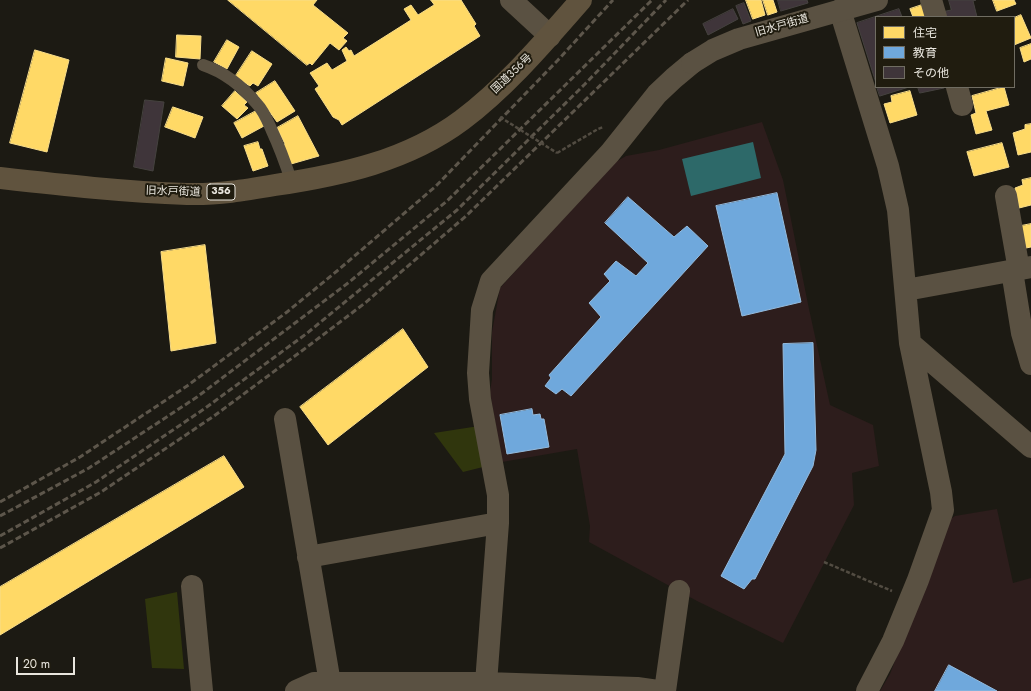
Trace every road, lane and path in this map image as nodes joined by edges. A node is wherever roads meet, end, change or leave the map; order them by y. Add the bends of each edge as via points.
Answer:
1 (511, 0) edge
2 (581, 0) edge
3 (877, 0) edge
4 (931, 0) edge
5 (840, 10) junction
6 (936, 16) edge
7 (550, 36) junction
8 (203, 65) dead end
9 (500, 117) dead end
10 (598, 129) dead end
11 (434, 138) joint
12 (0, 178) edge
13 (292, 183) junction
14 (1006, 196) dead end
15 (1021, 269) edge
16 (906, 290) junction
17 (910, 343) junction
18 (1031, 364) edge
19 (285, 419) dead end
20 (1031, 447) edge
21 (498, 523) junction
22 (308, 557) junction
23 (824, 562) dead end
24 (192, 586) dead end
25 (679, 591) dead end
26 (910, 599) junction
27 (486, 683) junction
28 (313, 687) edge
29 (202, 691) edge
30 (658, 691) edge
31 (665, 691) edge
32 (867, 691) edge

1 - 7 street
2 - 7 highway, 国道356号 / 356
3 - 5 street, 旧水戸街道
4 - 6 street
5 - 16 street via 888,166 898,210
5 - 21 street, 旧水戸街道 via 739,39 713,50 692,63 657,94 610,153 491,281 482,310 478,373 480,399 498,495
7 - 11 highway, 国道356号 / 356 via 520,69 492,94 462,120
8 - 13 lane via 234,81 258,104 283,155
9 - 10 path, bridge via 557,153
11 - 13 highway, 旧水戸街道 / 356 via 410,151 378,163
12 - 13 highway, 旧水戸街道 / 356 via 88,188 189,194 234,192
14 - 15 street
15 - 16 street
15 - 18 street via 1022,333
16 - 17 street
17 - 20 street
17 - 26 street via 941,492 942,510
19 - 22 street
21 - 22 street
21 - 27 street, 旧水戸街道
22 - 28 street
23 - 26 path
24 - 29 street
25 - 31 street
26 - 32 street via 893,641
27 - 28 street
27 - 30 street via 637,688

